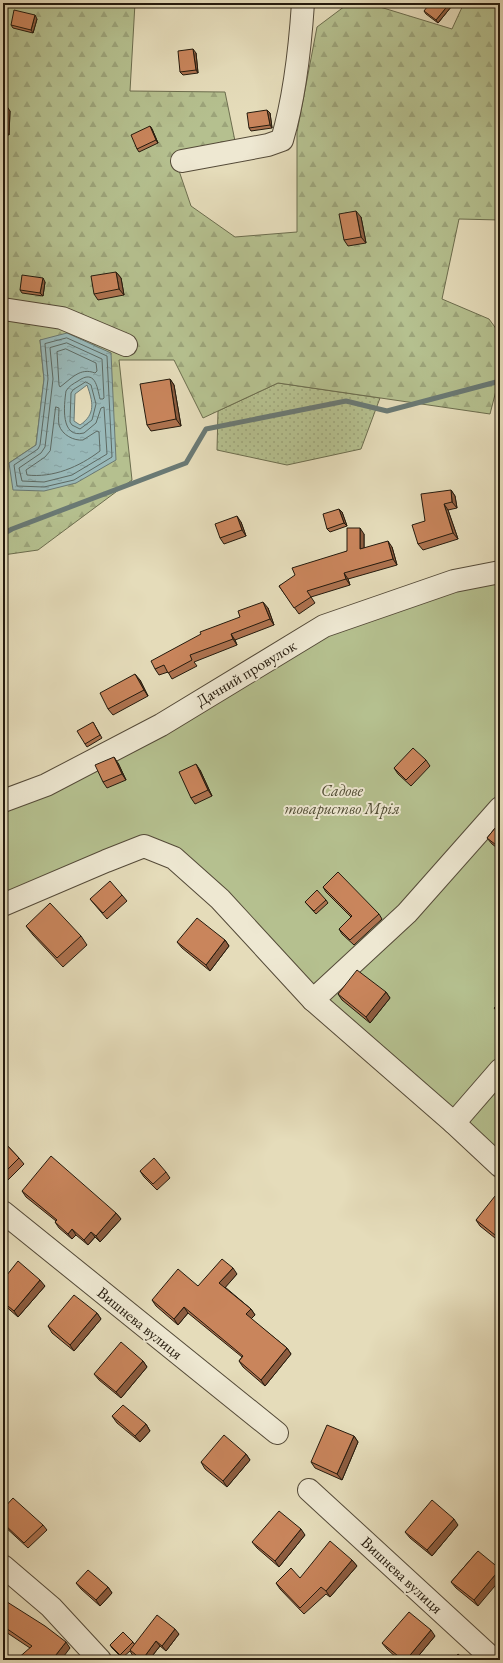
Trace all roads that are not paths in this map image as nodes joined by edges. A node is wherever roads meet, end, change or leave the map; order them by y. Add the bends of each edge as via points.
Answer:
1 (303, 3) edge
2 (182, 161) dead end
3 (3, 309) edge
4 (126, 345) dead end
5 (500, 572) edge
6 (3, 801) edge
7 (500, 808) edge
8 (3, 905) edge
9 (313, 1000) junction
10 (500, 1070) edge
11 (454, 1123) junction
12 (500, 1166) edge
13 (3, 1212) edge
14 (277, 1433) dead end
15 (309, 1490) dead end
16 (3, 1566) edge
17 (100, 1660) edge
18 (494, 1660) edge

1 - 2 street via 300,47 282,140 268,145
3 - 4 street via 62,318
5 - 6 street, Дачний провулок via 454,581 324,626 161,725 46,785
7 - 9 street via 407,913
8 - 9 street via 144,846 174,858 220,899
9 - 11 street
10 - 11 street
11 - 12 street
13 - 14 street, Вишнева вулиця
15 - 18 street, Вишнева вулиця
16 - 17 street via 51,1607

